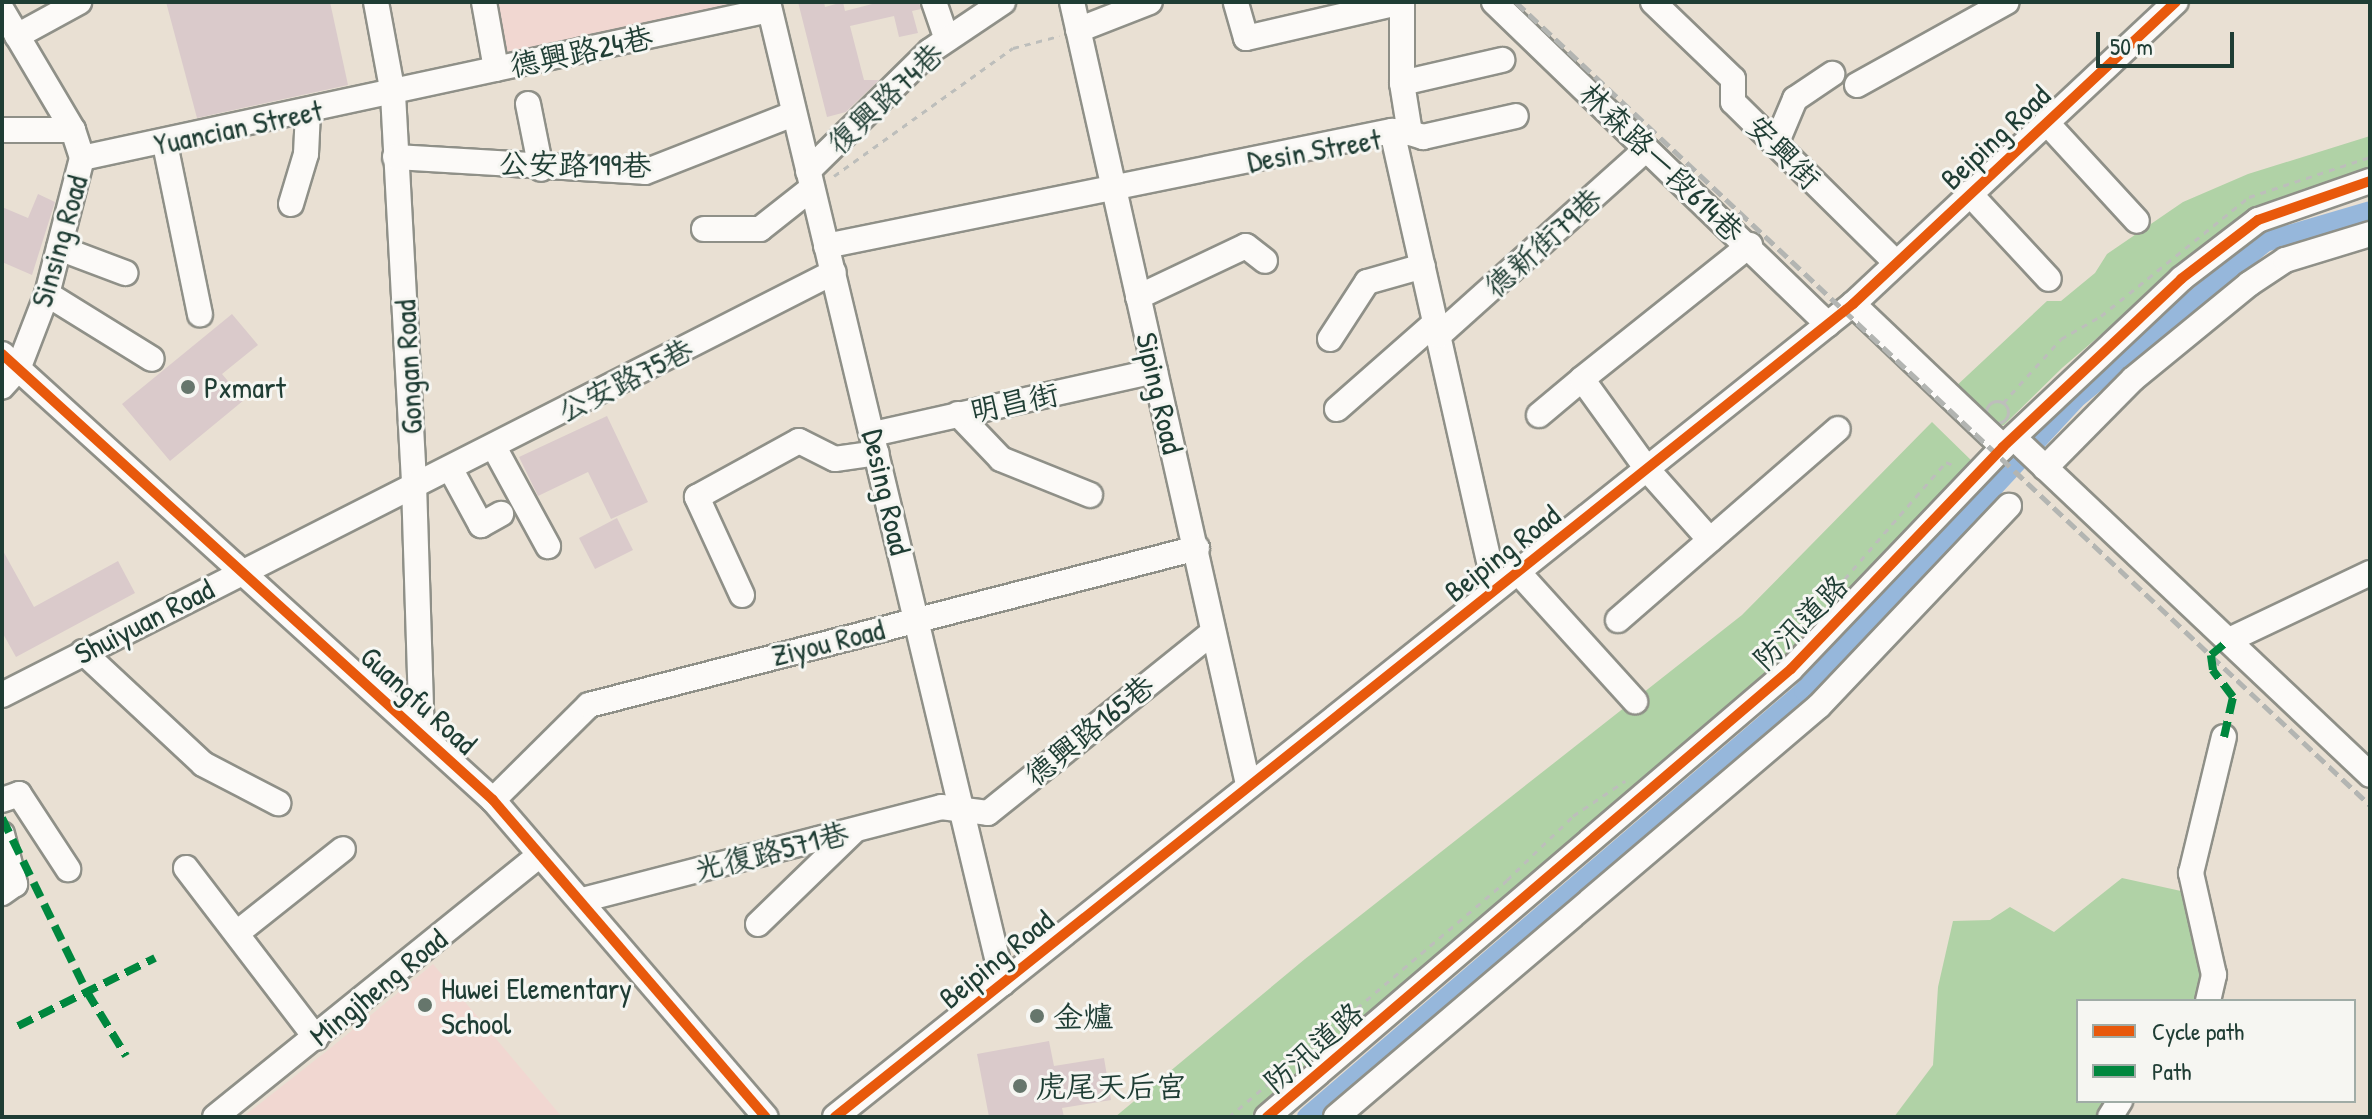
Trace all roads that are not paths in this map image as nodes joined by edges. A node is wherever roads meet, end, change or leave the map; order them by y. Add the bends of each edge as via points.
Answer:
1 (79, 2) edge
2 (376, 2) edge
3 (484, 2) edge
4 (934, 2) edge
5 (1003, 2) edge
6 (1072, 2) edge
7 (1150, 2) edge
8 (1236, 2) edge
9 (1402, 2) edge
10 (1494, 2) edge
11 (1653, 2) edge
12 (2007, 2) edge
13 (2176, 2) edge
14 (768, 6) edge
15 (2, 10) edge
16 (1078, 30) junction
17 (17, 36) junction
18 (947, 39) junction
19 (1502, 60) dead end
20 (496, 69) junction
21 (1832, 74) dead end
22 (1402, 83) junction
23 (1857, 85) dead end
24 (393, 94) junction
25 (528, 104) dead end
26 (308, 112) junction
27 (793, 114) junction
28 (1516, 116) dead end
29 (2046, 122) junction
30 (2, 130) edge
31 (73, 130) junction
32 (1401, 132) junction
33 (165, 144) junction
34 (1776, 144) junction
35 (1646, 149) junction
36 (395, 157) junction
37 (82, 158) junction
38 (541, 169) junction
39 (810, 180) junction
40 (2370, 181) edge
41 (1114, 189) junction
42 (1969, 193) junction
43 (291, 204) dead end
44 (2137, 221) dead end
45 (704, 229) dead end
46 (2370, 234) edge
47 (1750, 245) junction
48 (826, 246) junction
49 (59, 248) junction
50 (1265, 261) dead end
51 (1896, 263) junction
52 (1423, 266) junction
53 (834, 272) junction
54 (125, 273) dead end
55 (2049, 279) dead end
56 (47, 294) junction
57 (1138, 297) junction
58 (1853, 304) junction
59 (200, 314) dead end
60 (1828, 324) junction
61 (1438, 328) junction
62 (1330, 339) dead end
63 (152, 359) dead end
64 (7, 370) edge
65 (1155, 371) junction
66 (1582, 379) junction
67 (1337, 409) dead end
68 (958, 414) junction
69 (1539, 415) dead end
70 (1838, 429) dead end
71 (2008, 443) junction
72 (875, 444) junction
73 (494, 447) junction
74 (450, 468) junction
75 (2045, 468) junction
76 (1647, 469) junction
77 (414, 484) junction
78 (1090, 495) dead end
79 (2009, 506) dead end
80 (501, 514) dead end
81 (1710, 540) junction
82 (548, 546) dead end
83 (1197, 548) junction
84 (1517, 571) junction
85 (241, 573) junction
86 (2370, 573) edge
87 (1495, 589) junction
88 (742, 595) dead end
89 (916, 620) junction
90 (1618, 620) dead end
91 (1213, 632) junction
92 (2229, 640) junction
93 (83, 652) junction
94 (2, 695) edge
95 (1635, 701) dead end
96 (422, 734) junction
97 (2224, 737) dead end
98 (2370, 775) edge
99 (1248, 784) junction
100 (2, 800) edge
101 (493, 800) junction
102 (278, 803) dead end
103 (960, 809) junction
104 (855, 830) junction
105 (2, 834) edge
106 (343, 849) dead end
107 (540, 855) junction
108 (186, 868) dead end
109 (68, 869) dead end
110 (2, 893) edge
111 (582, 900) junction
112 (758, 924) dead end
113 (237, 933) junction
114 (1003, 983) junction
115 (2208, 999) edge
116 (316, 1038) junction
117 (215, 1117) edge
118 (766, 1117) edge
119 (835, 1117) edge
120 (1267, 1117) edge
121 (1336, 1117) edge

1 - 17 street
2 - 24 street, Gongan Road
3 - 20 street
4 - 18 street
5 - 18 street, 復興路74巷
6 - 16 street, Siping Road
7 - 16 street
8 - 9 street via 1246,38
9 - 22 street
10 - 35 street, 林森路一段614巷
11 - 34 street, 安興街 via 1733,79 1733,102
12 - 23 street
13 - 29 street, Beiping Road
14 - 20 street, 德興路24巷
14 - 27 street, Desing Road
15 - 17 street, Sinsing Road
16 - 41 street, Siping Road
17 - 31 street, Sinsing Road
18 - 39 street, 復興路74巷
19 - 22 street
20 - 24 street, 德興路24巷
21 - 34 street via 1795,99
22 - 32 street
24 - 26 street, Yuancian Street
24 - 36 street, Gongan Road
25 - 38 street
26 - 33 street, Yuancian Street
26 - 43 street via 306,154
27 - 38 street, 公安路199巷 via 645,172
27 - 39 street, Desing Road
28 - 32 street via 1423,137
29 - 42 street, Beiping Road
29 - 44 street
30 - 31 street
31 - 37 street, Sinsing Road
32 - 41 street, Desin Street
32 - 52 street, Desin Street
33 - 37 street, Yuancian Street
33 - 59 street
34 - 51 street, 安興街
35 - 47 street, 林森路一段614巷
35 - 61 street, 德新街79巷
36 - 38 street, 公安路199巷
36 - 77 street, Gongan Road
37 - 49 street, Sinsing Road
39 - 45 street, 復興路74巷 via 760,229
39 - 48 street, Desing Road
40 - 71 street, 防汛道路 via 2258,220 2181,279
41 - 48 street, Desin Street
41 - 57 street, Siping Road
42 - 51 street, Beiping Road
42 - 55 street
46 - 75 street via 2285,260 2249,284 2133,379
47 - 60 street, 林森路一段614巷
47 - 66 street
48 - 53 street, Desing Road
49 - 54 street
49 - 56 street, Sinsing Road
50 - 57 street via 1246,246
51 - 58 street, Beiping Road
52 - 61 street, Desin Street
52 - 62 street via 1367,282
53 - 72 street, Desing Road
53 - 73 street, 公安路75巷
56 - 63 street
56 - 64 street, Sinsing Road
57 - 65 street, Siping Road
58 - 60 street, Beiping Road
58 - 71 street
60 - 76 street, Beiping Road
61 - 67 street, 德新街79巷
61 - 87 street, Desin Street
64 - 85 street, Guangfu Road
65 - 68 street, 明昌街
65 - 83 street, Siping Road
66 - 69 street
66 - 76 street
68 - 72 street, 明昌街
68 - 78 street via 1001,459
70 - 81 street
71 - 75 street
71 - 120 street, 防汛道路 via 1791,669
72 - 88 street, 明昌街 via 835,459 799,441 697,497
72 - 89 street, Desing Road
73 - 74 street, 公安路75巷
73 - 82 street
74 - 77 street, 公安路75巷
74 - 80 street via 481,525
75 - 92 street
76 - 81 street
76 - 84 street, Beiping Road
77 - 85 street, Shuiyuan Road
77 - 96 street, Gongan Road
79 - 121 street via 1819,706
81 - 90 street
83 - 89 street, Ziyou Road
83 - 91 street, Siping Road
84 - 87 street, Beiping Road
84 - 95 street
85 - 93 street, Shuiyuan Road
85 - 96 street, Guangfu Road
86 - 92 street
87 - 99 street, Beiping Road
89 - 101 street, Ziyou Road via 589,705
89 - 103 street, Desing Road
91 - 99 street, Siping Road
91 - 103 street, 德興路165巷 via 988,813
92 - 98 street
93 - 94 street, Shuiyuan Road
93 - 102 street via 203,764
96 - 101 street, Guangfu Road
97 - 115 street via 2191,873 2214,975
99 - 114 street, Beiping Road
100 - 109 street via 19,794
101 - 107 street, Guangfu Road
103 - 104 street, 光復路571巷 via 941,807
103 - 114 street, Desing Road
104 - 111 street, 光復路571巷
104 - 112 street
105 - 110 street via 15,884
106 - 113 street
107 - 111 street, Guangfu Road
107 - 116 street, Mingjheng Road
108 - 113 street
111 - 118 street, Guangfu Road
113 - 116 street
114 - 119 street, Beiping Road
116 - 117 street, Mingjheng Road

